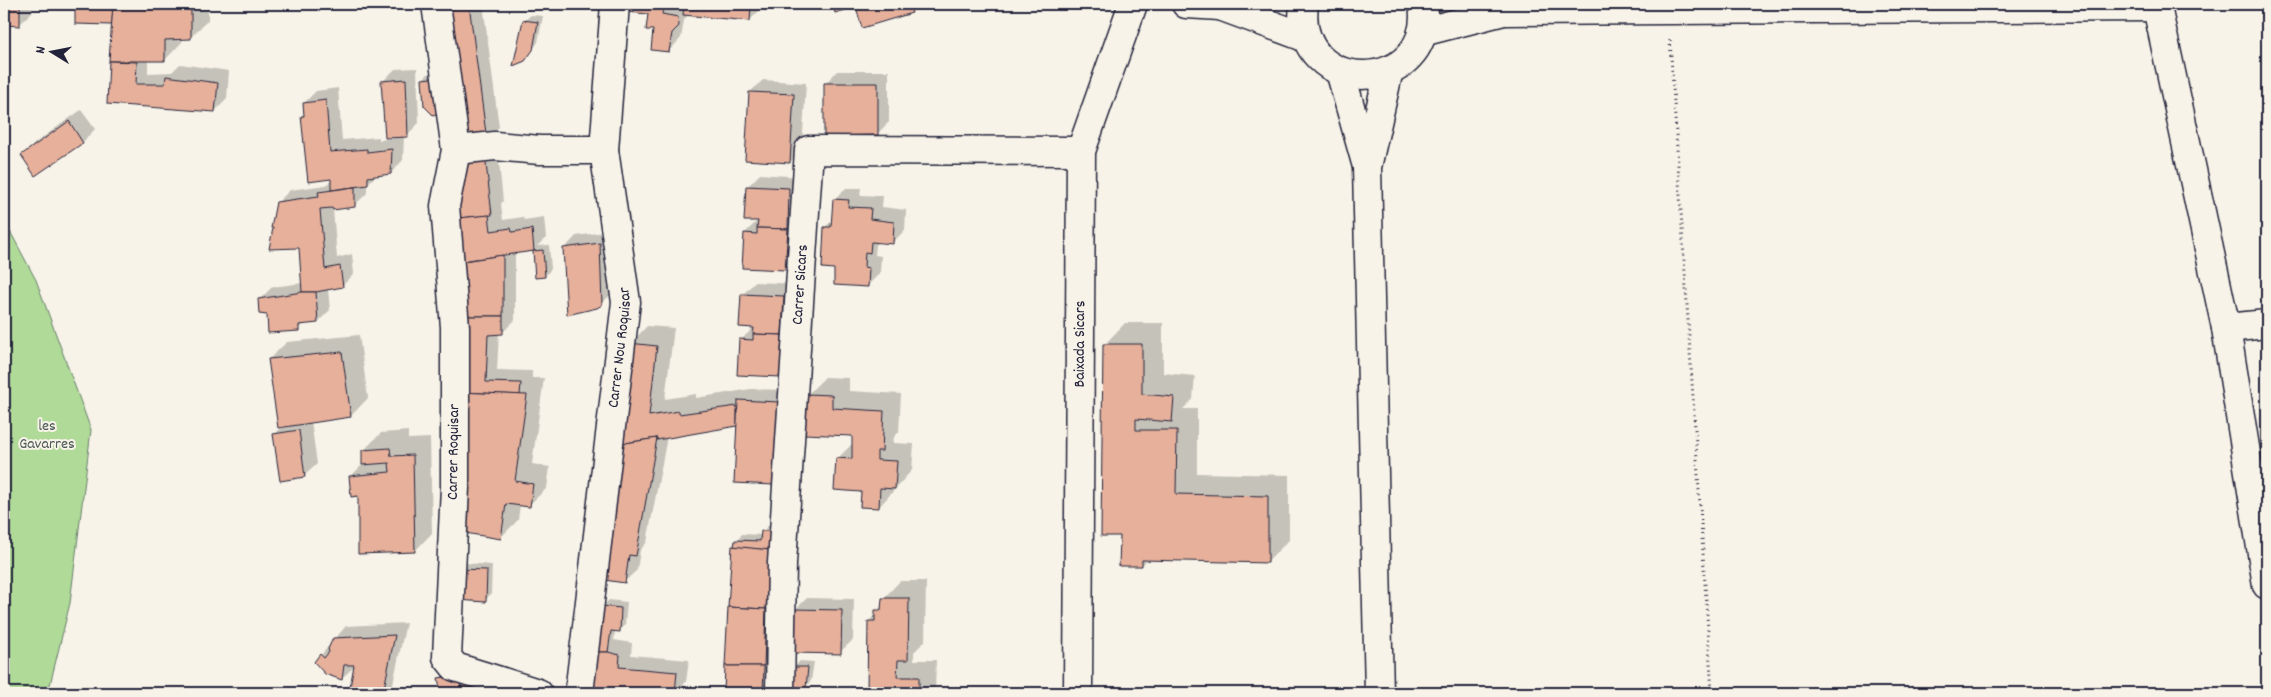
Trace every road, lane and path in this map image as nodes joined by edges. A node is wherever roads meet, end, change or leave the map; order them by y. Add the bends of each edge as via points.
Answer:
1 (436, 4) edge
2 (615, 4) edge
3 (1132, 4) edge
4 (1186, 4) edge
5 (1304, 4) edge
6 (1423, 4) edge
7 (1473, 4) edge
8 (1225, 5) edge
9 (2159, 5) edge
10 (1669, 7) edge
11 (1506, 11) junction
12 (1422, 32) junction
13 (1307, 38) junction
14 (1389, 70) junction
15 (1340, 71) junction
16 (456, 150) junction
17 (604, 150) junction
18 (1081, 151) junction
19 (1367, 167) junction
20 (2267, 324) edge
21 (2226, 328) junction
22 (2267, 584) edge
23 (538, 693) edge
24 (579, 693) edge
25 (780, 693) edge
26 (1078, 693) edge
27 (1379, 693) edge
28 (1712, 693) edge

1 - 16 street, Carrer Roquisar
2 - 17 street, Carrer Nou Roquisar
3 - 18 street, Baixada Sicars
4 - 8 street
5 - 13 street
6 - 12 street
7 - 11 street
8 - 13 street
9 - 10 street
9 - 21 street
10 - 11 street
10 - 28 path
11 - 12 street
12 - 14 street via 1410,55
13 - 15 street via 1320,58
14 - 15 street via 1365,76
14 - 19 street
15 - 19 street
16 - 17 street via 495,146
16 - 23 street, Carrer Roquisar via 444,206 455,327 455,486 447,657 455,666
17 - 24 street, Carrer Nou Roquisar via 626,302
18 - 25 street, Carrer Sicars via 809,150 782,563
18 - 26 street, Baixada Sicars
19 - 27 street
20 - 21 street
21 - 22 street

